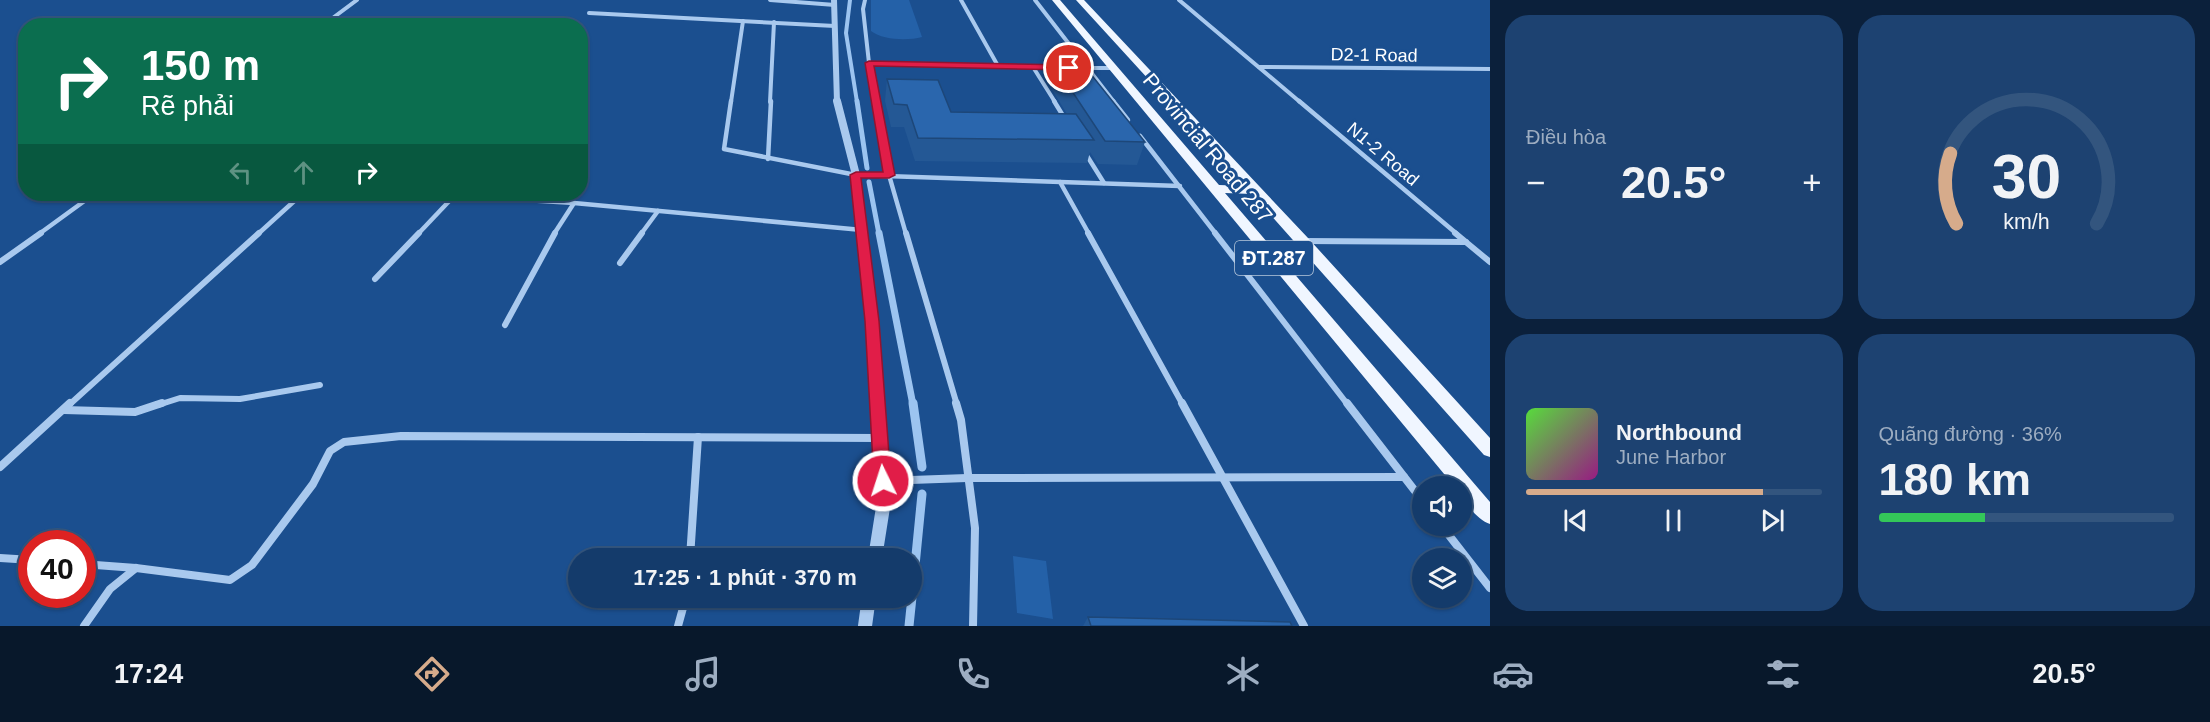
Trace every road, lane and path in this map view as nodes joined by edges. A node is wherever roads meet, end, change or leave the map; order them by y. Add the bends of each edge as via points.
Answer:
1 (357, 0) edge
2 (770, 0) edge
3 (865, 0) edge
4 (961, 0) edge
5 (1035, 0) edge
6 (1056, 0) edge
7 (1080, 0) edge
8 (1179, 0) edge
9 (834, 3) edge
10 (589, 13) dead end
11 (333, 18) edge
12 (743, 21) junction
13 (774, 22) junction
14 (835, 26) junction
15 (869, 63) junction
16 (999, 66) junction
17 (1033, 67) junction
18 (1258, 67) junction
19 (1065, 68) edge
20 (1076, 68) edge
21 (1087, 68) junction
22 (1113, 68) junction
23 (1490, 69) edge
24 (1130, 123) edge
25 (1069, 125) edge
26 (1137, 132) edge
27 (1081, 145) edge
28 (768, 159) junction
29 (856, 175) junction
30 (889, 175) junction
31 (1060, 182) junction
32 (1104, 183) junction
33 (1180, 186) junction
34 (1217, 189) junction
35 (1255, 190) junction
36 (84, 201) edge
37 (294, 201) edge
38 (449, 201) edge
39 (540, 201) edge
40 (574, 203) junction
41 (658, 211) junction
42 (862, 230) junction
43 (1303, 241) junction
44 (1466, 242) junction
45 (0, 262) edge
46 (1490, 262) edge
47 (620, 263) dead end
48 (375, 279) dead end
49 (505, 325) dead end
50 (320, 385) dead end
51 (63, 410) junction
52 (698, 438) junction
53 (880, 438) junction
54 (1490, 450) edge
55 (0, 467) edge
56 (1222, 476) junction
57 (1404, 477) junction
58 (967, 478) junction
59 (883, 481) junction
60 (1412, 487) edge
61 (1490, 516) edge
62 (1450, 536) edge
63 (691, 548) edge
64 (877, 548) edge
65 (0, 558) edge
66 (18, 559) edge
67 (96, 565) edge
68 (136, 568) junction
69 (1490, 588) edge
70 (683, 608) edge
71 (867, 608) edge
72 (84, 626) edge
73 (678, 626) edge
74 (865, 626) edge
75 (973, 626) edge
76 (1304, 626) edge

1 - 11 street
2 - 9 street
3 - 15 street
4 - 16 street
5 - 21 street
6 - 22 main road, Provincial Road 287 / ĐT.287
7 - 35 main road, Provincial Road 287 / ĐT.287
8 - 18 street, N1-2 Road
9 - 14 street
10 - 12 street
12 - 13 street
12 - 28 street via 724,149
13 - 14 street
13 - 28 street
14 - 29 street via 836,97
15 - 16 street
15 - 30 street
16 - 17 street
17 - 19 street
17 - 25 street
18 - 23 street, D2-1 Road
18 - 44 street, N1-2 Road
20 - 21 street
21 - 22 street
21 - 24 street
22 - 34 main road, Provincial Road 287 / ĐT.287
26 - 33 street
27 - 32 street
28 - 29 street
29 - 30 street
29 - 42 street
30 - 31 street
30 - 58 street via 961,420
31 - 32 street
31 - 56 street
32 - 33 street
33 - 57 street
34 - 35 main road
34 - 61 main road, Provincial Road 287 / ĐT.287
35 - 43 main road, Provincial Road 287 / ĐT.287
36 - 45 street
37 - 51 street
38 - 48 street
39 - 40 street
40 - 41 street
40 - 49 street
41 - 42 street
41 - 47 street
42 - 53 street
43 - 44 street
43 - 54 main road, Provincial Road 287 / ĐT.287
44 - 46 street, N1-2 Road
50 - 51 street via 240,399 180,398 135,412
51 - 55 street
52 - 53 street
52 - 63 street
52 - 68 street via 401,436 344,442 330,452 313,484 252,565 230,580
53 - 59 street
56 - 57 street
56 - 58 street
56 - 76 street
57 - 60 street
58 - 59 street
58 - 75 street via 975,528
59 - 64 street
62 - 69 street
65 - 66 street
67 - 68 street
68 - 72 street via 110,589
70 - 73 street
71 - 74 street

